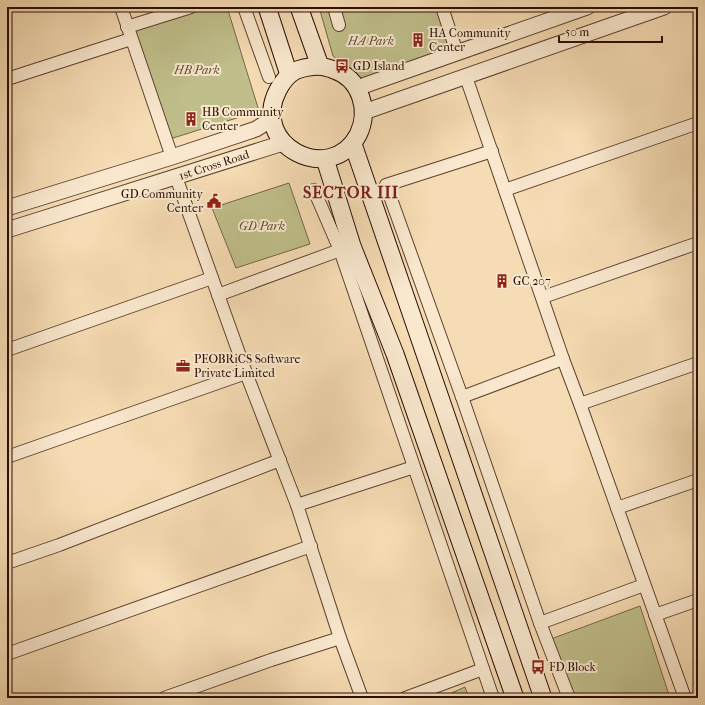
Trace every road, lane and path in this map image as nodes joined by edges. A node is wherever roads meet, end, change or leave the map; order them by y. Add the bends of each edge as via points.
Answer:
1 (121, 7) edge
2 (191, 7) edge
3 (244, 7) edge
4 (267, 7) edge
5 (299, 7) edge
6 (334, 7) edge
7 (442, 7) edge
8 (587, 7) edge
9 (664, 7) edge
10 (339, 25) dead end
11 (520, 30) junction
12 (129, 33) junction
13 (456, 53) junction
14 (528, 55) junction
15 (320, 66) junction
16 (289, 74) junction
17 (268, 77) dead end
18 (466, 77) junction
19 (7, 79) edge
20 (357, 88) junction
21 (364, 112) junction
22 (272, 120) junction
23 (698, 123) edge
24 (283, 143) junction
25 (353, 144) junction
26 (492, 151) junction
27 (172, 157) junction
28 (325, 159) junction
29 (176, 177) junction
30 (95, 181) junction
31 (314, 190) dead end
32 (505, 190) junction
33 (102, 200) junction
34 (7, 208) edge
35 (7, 230) edge
36 (698, 243) edge
37 (340, 250) junction
38 (212, 278) junction
39 (218, 295) junction
40 (543, 297) junction
41 (7, 350) edge
42 (564, 359) junction
43 (698, 363) edge
44 (246, 372) junction
45 (462, 397) junction
46 (580, 404) junction
47 (7, 457) edge
48 (280, 460) junction
49 (414, 467) junction
50 (698, 480) edge
51 (297, 505) junction
52 (617, 508) junction
53 (311, 546) junction
54 (7, 563) edge
55 (644, 585) junction
56 (698, 600) edge
57 (655, 615) junction
58 (540, 622) junction
59 (340, 638) junction
60 (7, 654) edge
61 (483, 669) junction
62 (164, 698) edge
63 (362, 698) edge
64 (405, 698) edge
65 (492, 698) edge
66 (515, 698) edge
67 (543, 698) edge
68 (569, 698) edge
69 (685, 698) edge

1 - 12 street
2 - 12 street
3 - 17 street
4 - 16 main road
5 - 15 main road
6 - 10 street
7 - 13 street
8 - 11 street
9 - 14 street
11 - 13 street
11 - 14 street
12 - 19 street
12 - 27 street
13 - 20 street
14 - 18 street
15 - 16 main road via 307,67
15 - 20 main road via 335,70 349,78
16 - 22 main road via 274,98
18 - 21 street
18 - 26 street
20 - 21 main road
21 - 25 main road via 361,128
22 - 24 main road via 274,130
22 - 27 street, 1st Cross Road via 256,129
23 - 32 street
24 - 28 main road via 296,154 311,159
24 - 29 street, 1st Cross Road
25 - 28 main road via 341,153
25 - 67 main road
26 - 32 street
26 - 45 street via 386,185
27 - 30 street, 1st Cross Road
28 - 66 main road via 352,246 395,354
29 - 33 street, 1st Cross Road
29 - 38 street
30 - 33 street
30 - 34 street, 1st Cross Road
31 - 37 street
32 - 40 street
33 - 35 street, 1st Cross Road
36 - 40 street
37 - 39 street
37 - 49 street
38 - 39 street
38 - 41 street
39 - 44 street
40 - 42 street
42 - 45 street
42 - 46 street
43 - 46 street
44 - 47 street
44 - 48 street
45 - 58 street
46 - 52 street
48 - 51 street
48 - 54 street
49 - 51 street
49 - 61 street
50 - 52 street
51 - 53 street
52 - 55 street
53 - 59 street
53 - 60 street
55 - 57 street
55 - 58 street
56 - 57 street
57 - 69 street
58 - 68 street
59 - 62 street
59 - 63 street
61 - 64 street
61 - 65 street

